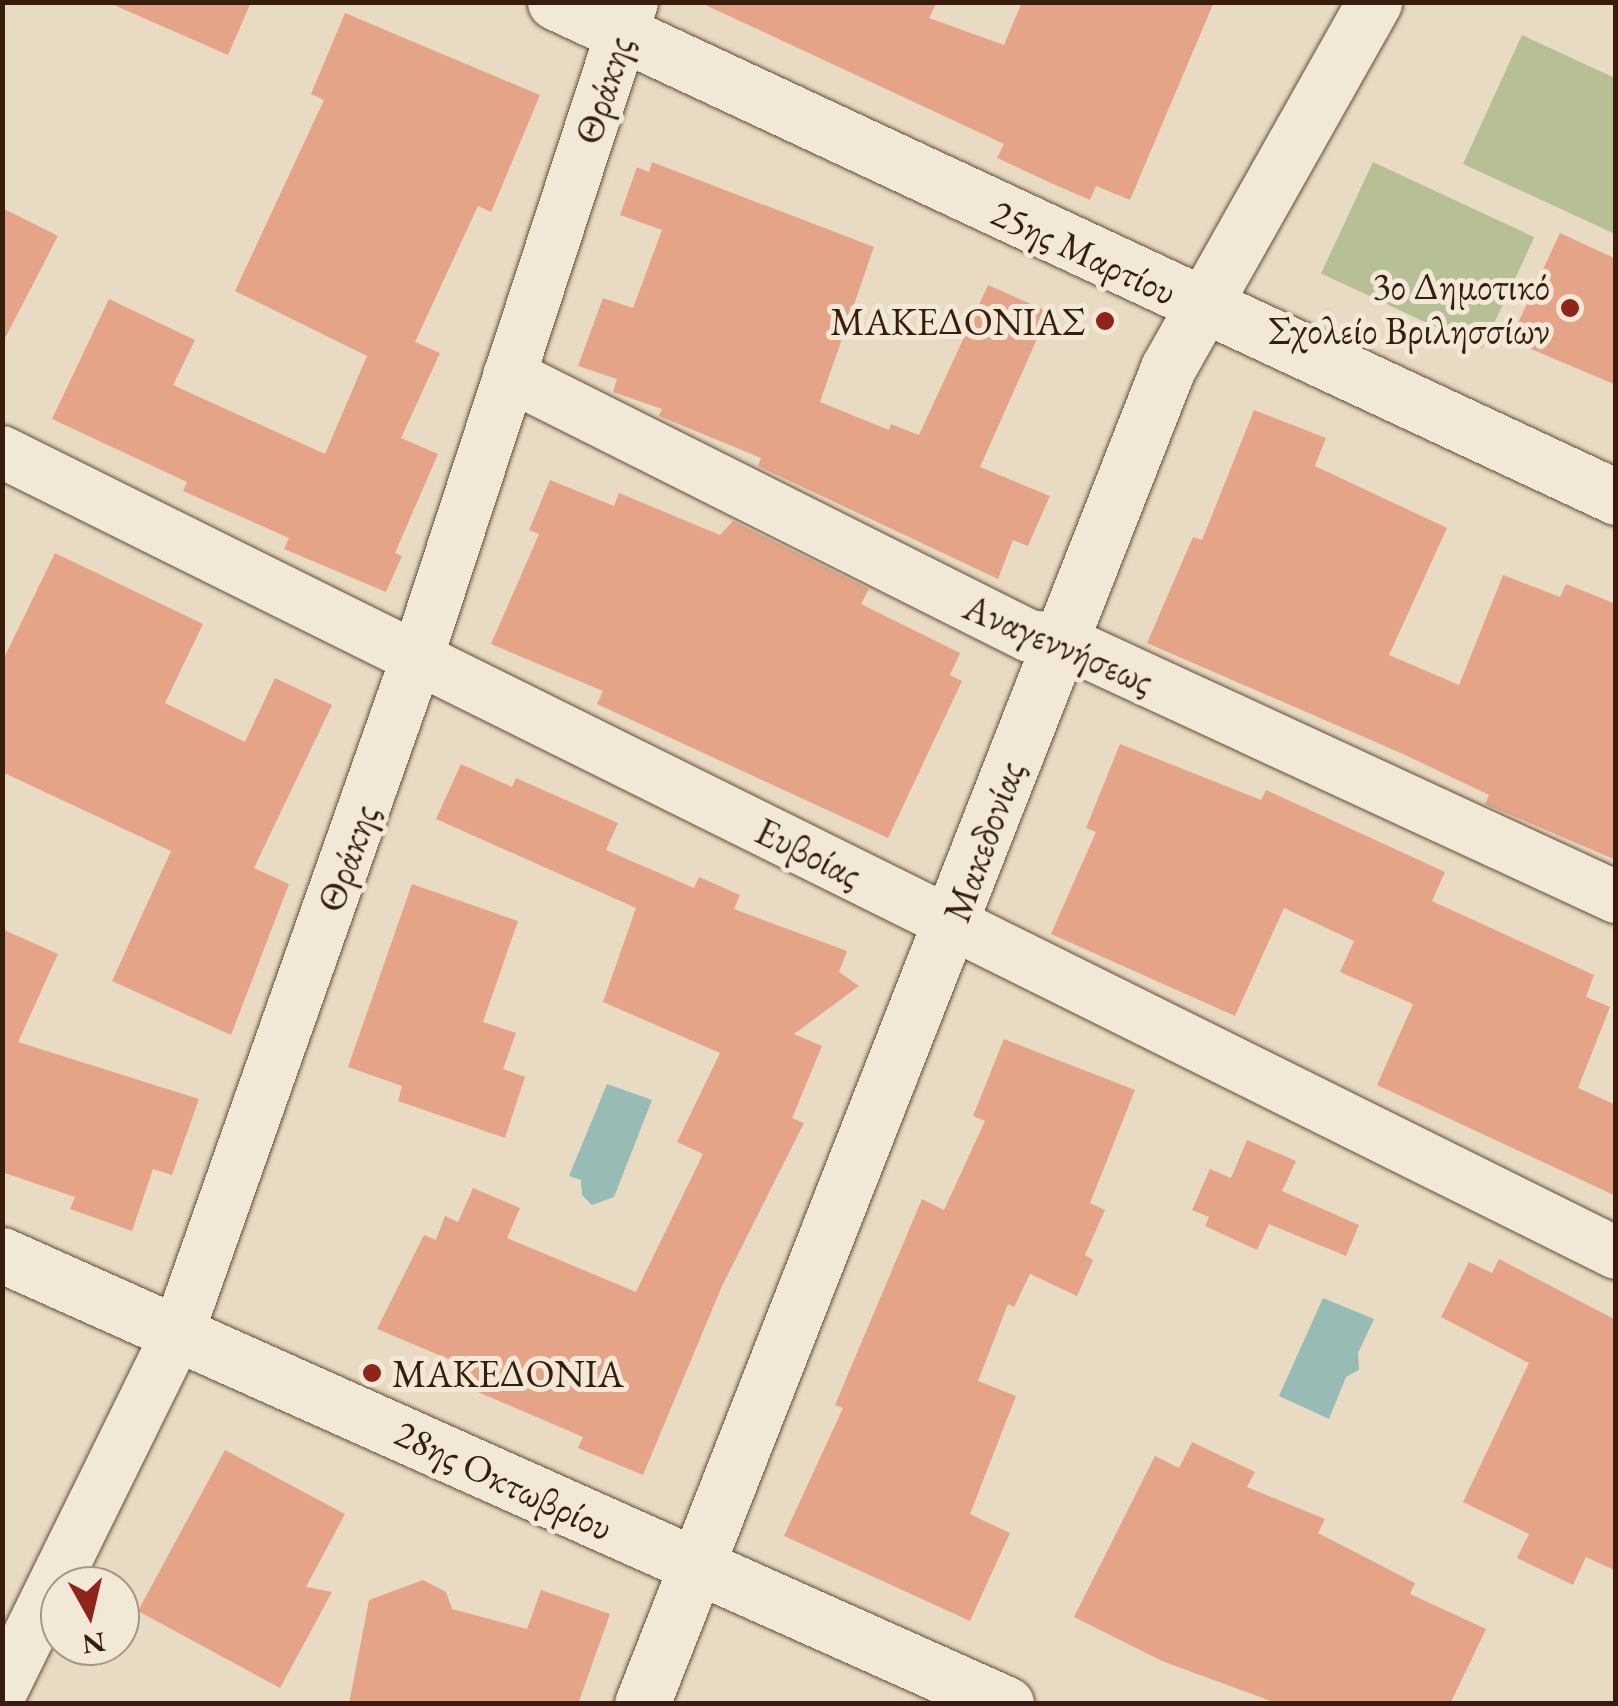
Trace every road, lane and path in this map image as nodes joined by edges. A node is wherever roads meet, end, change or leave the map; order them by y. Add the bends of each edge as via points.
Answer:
1 (555, 2) edge
2 (1374, 2) edge
3 (627, 18) edge
4 (1201, 304) junction
5 (509, 375) junction
6 (2, 452) edge
7 (1616, 497) edge
8 (1058, 639) junction
9 (418, 658) junction
10 (1616, 897) edge
11 (953, 924) junction
12 (1616, 1253) edge
13 (2, 1255) edge
14 (179, 1330) junction
15 (694, 1567) junction
16 (2, 1690) edge
17 (642, 1704) edge
18 (1006, 1704) edge

1 - 3 street, 25ης Μαρτίου
2 - 4 street, Μακεδονίας
3 - 4 street, 25ης Μαρτίου
3 - 5 street, Θράκης
4 - 7 street, 25ης Μαρτίου
4 - 8 street, Μακεδονίας
5 - 8 street, Αναγεννήσεως via 1029,636
5 - 9 street, Θράκης
6 - 9 street, Ευβοίας
8 - 10 street, Αναγεννήσεως
8 - 11 street, Μακεδονίας
9 - 11 street, Ευβοίας
9 - 14 street, Θράκης
11 - 12 street, Ευβοίας
11 - 15 street, Μακεδονίας
13 - 14 street, 28ης Οκτωβρίου
14 - 15 street, 28ης Οκτωβρίου
14 - 16 street, Θράκης
15 - 17 street, Μακεδονίας
15 - 18 street, 28ης Οκτωβρίου

